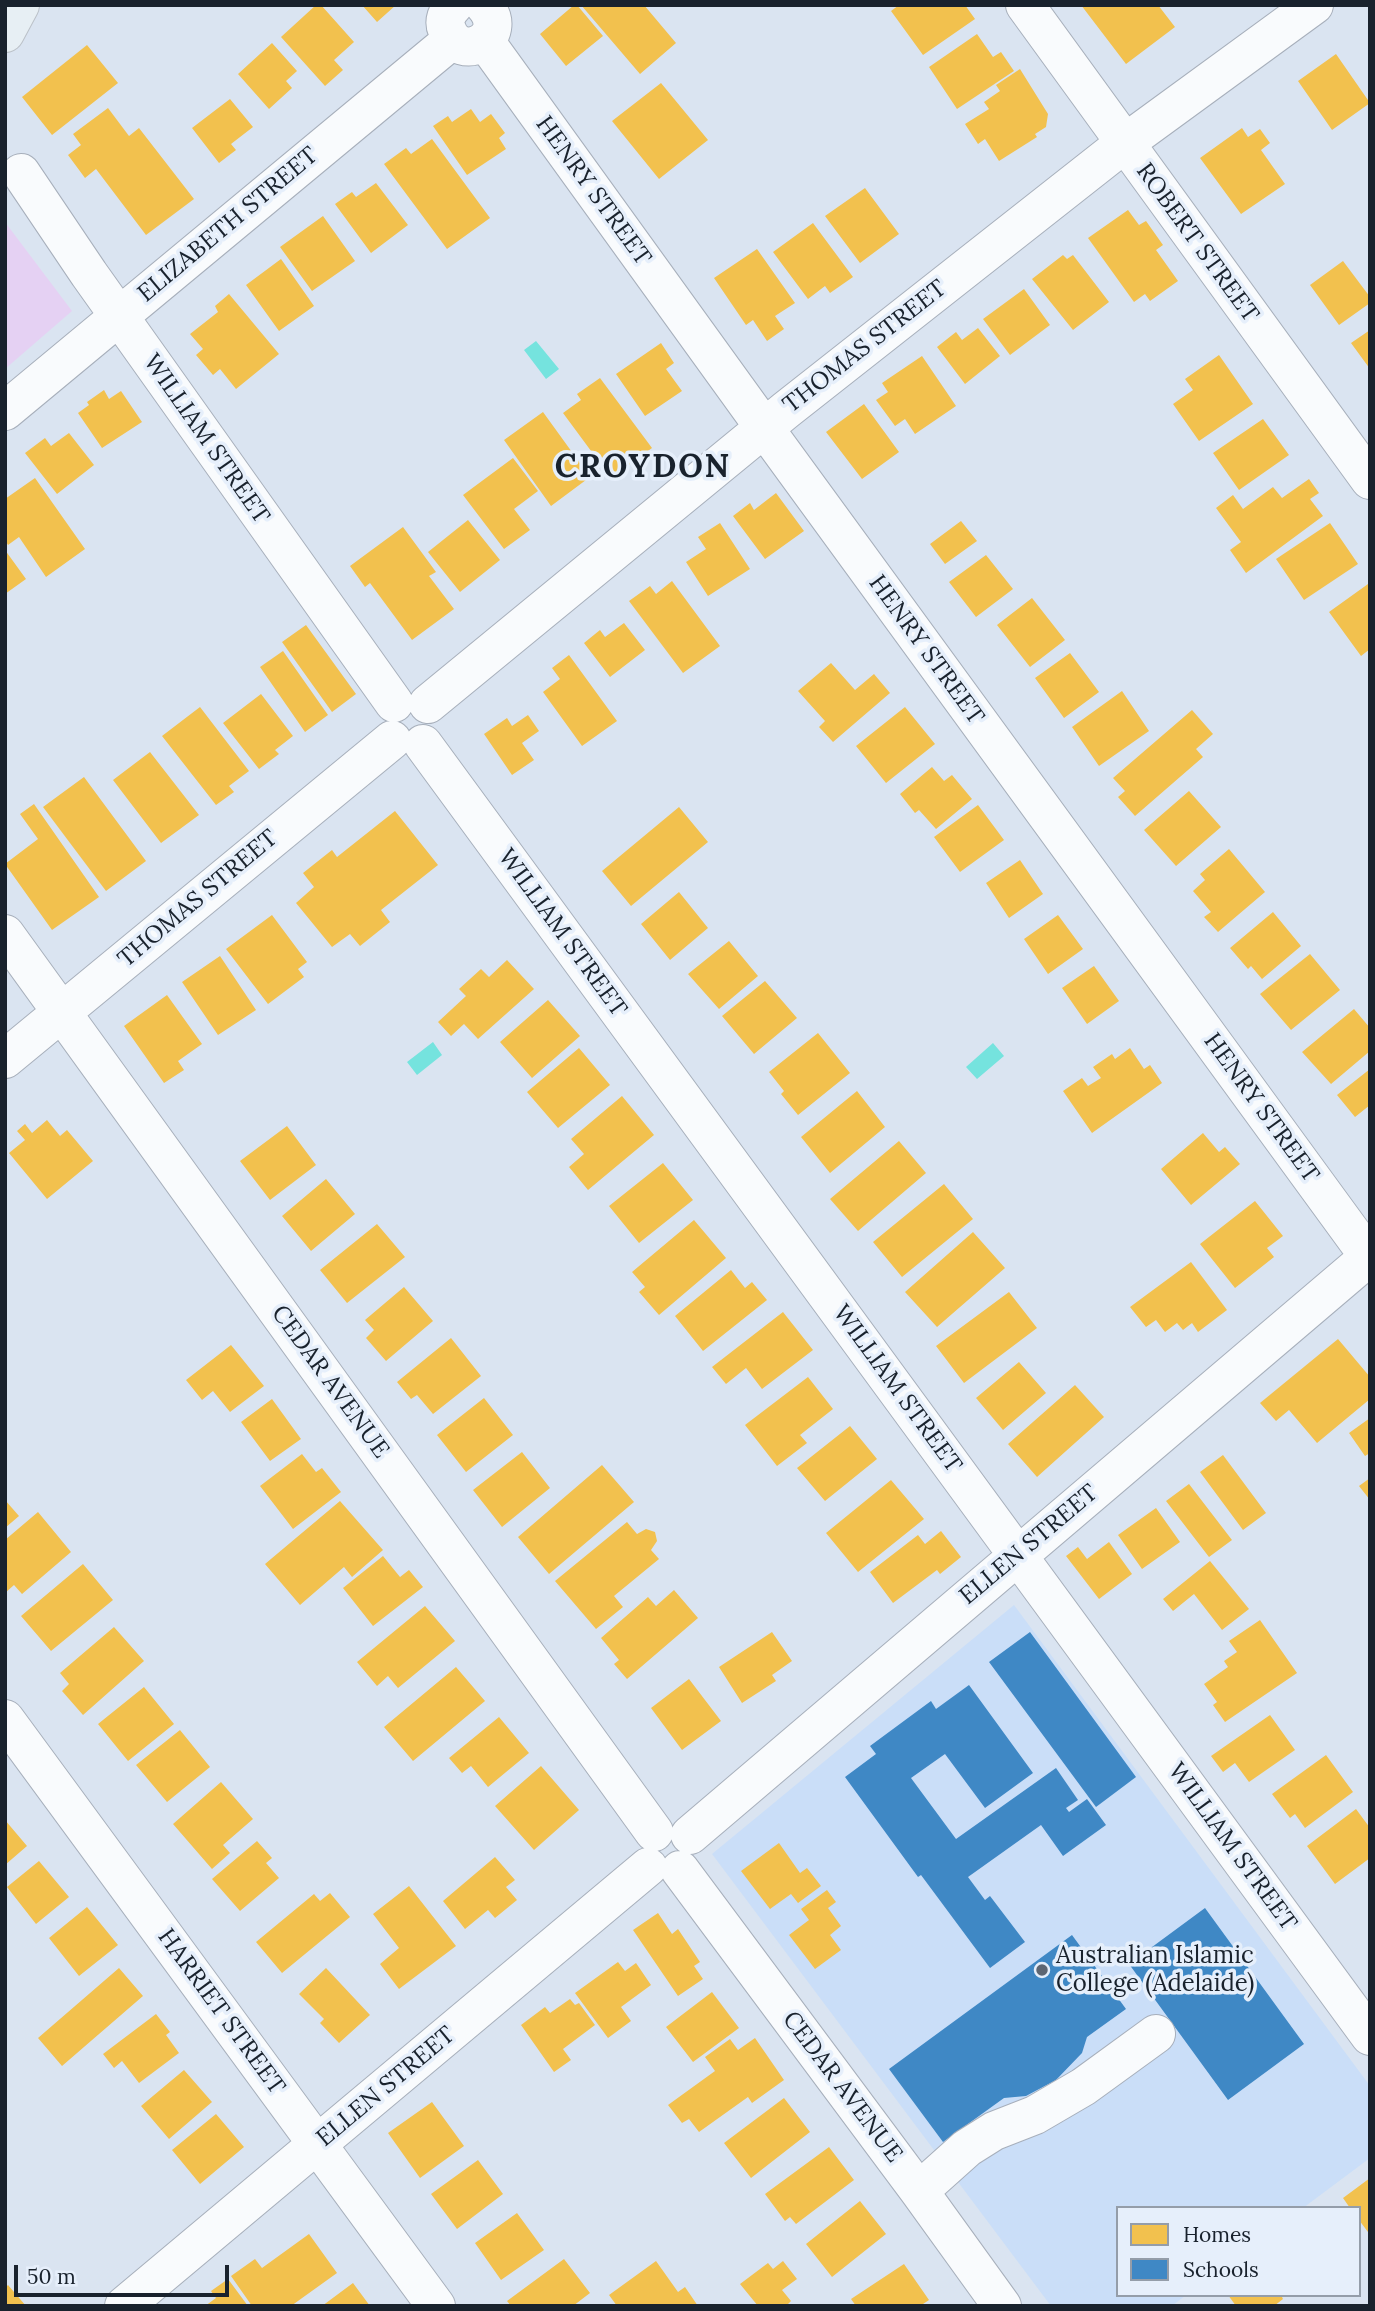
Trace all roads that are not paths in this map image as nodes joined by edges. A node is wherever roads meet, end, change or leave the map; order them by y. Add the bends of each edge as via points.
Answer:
1 (20, 5) edge
2 (1025, 5) edge
3 (1314, 5) edge
4 (475, 17) edge
5 (5, 33) edge
6 (1125, 143) junction
7 (21, 173) dead end
8 (119, 316) junction
9 (5, 411) edge
10 (764, 427) junction
11 (1370, 480) edge
12 (409, 723) junction
13 (5, 934) edge
14 (62, 1011) junction
15 (5, 1059) edge
16 (1369, 1257) edge
17 (1018, 1554) junction
18 (5, 1718) edge
19 (668, 1851) junction
20 (1156, 2034) dead end
21 (1370, 2036) edge
22 (318, 2146) junction
23 (919, 2190) junction
24 (124, 2306) edge
25 (436, 2306) edge
26 (1002, 2306) edge

1 - 5 main road
2 - 6 street, ROBERT STREET
3 - 6 street, THOMAS STREET
4 - 8 street, ELIZABETH STREET
4 - 10 street, HENRY STREET
6 - 10 street, THOMAS STREET
6 - 11 street, ROBERT STREET
7 - 8 street, WILLIAM STREET
8 - 9 street, ELIZABETH STREET
8 - 12 street, WILLIAM STREET
10 - 12 street, THOMAS STREET
10 - 16 street, HENRY STREET
12 - 14 street, THOMAS STREET
12 - 17 street, WILLIAM STREET
13 - 14 street, CEDAR AVENUE
14 - 15 street, THOMAS STREET
14 - 19 street, CEDAR AVENUE
16 - 17 street, ELLEN STREET
17 - 19 street, ELLEN STREET
17 - 21 street, WILLIAM STREET
18 - 22 street, HARRIET STREET
19 - 22 street, ELLEN STREET
19 - 23 street, CEDAR AVENUE
20 - 23 street via 1083,2087 967,2148
22 - 24 street, ELLEN STREET
22 - 25 street, HARRIET STREET
23 - 26 street, CEDAR AVENUE

